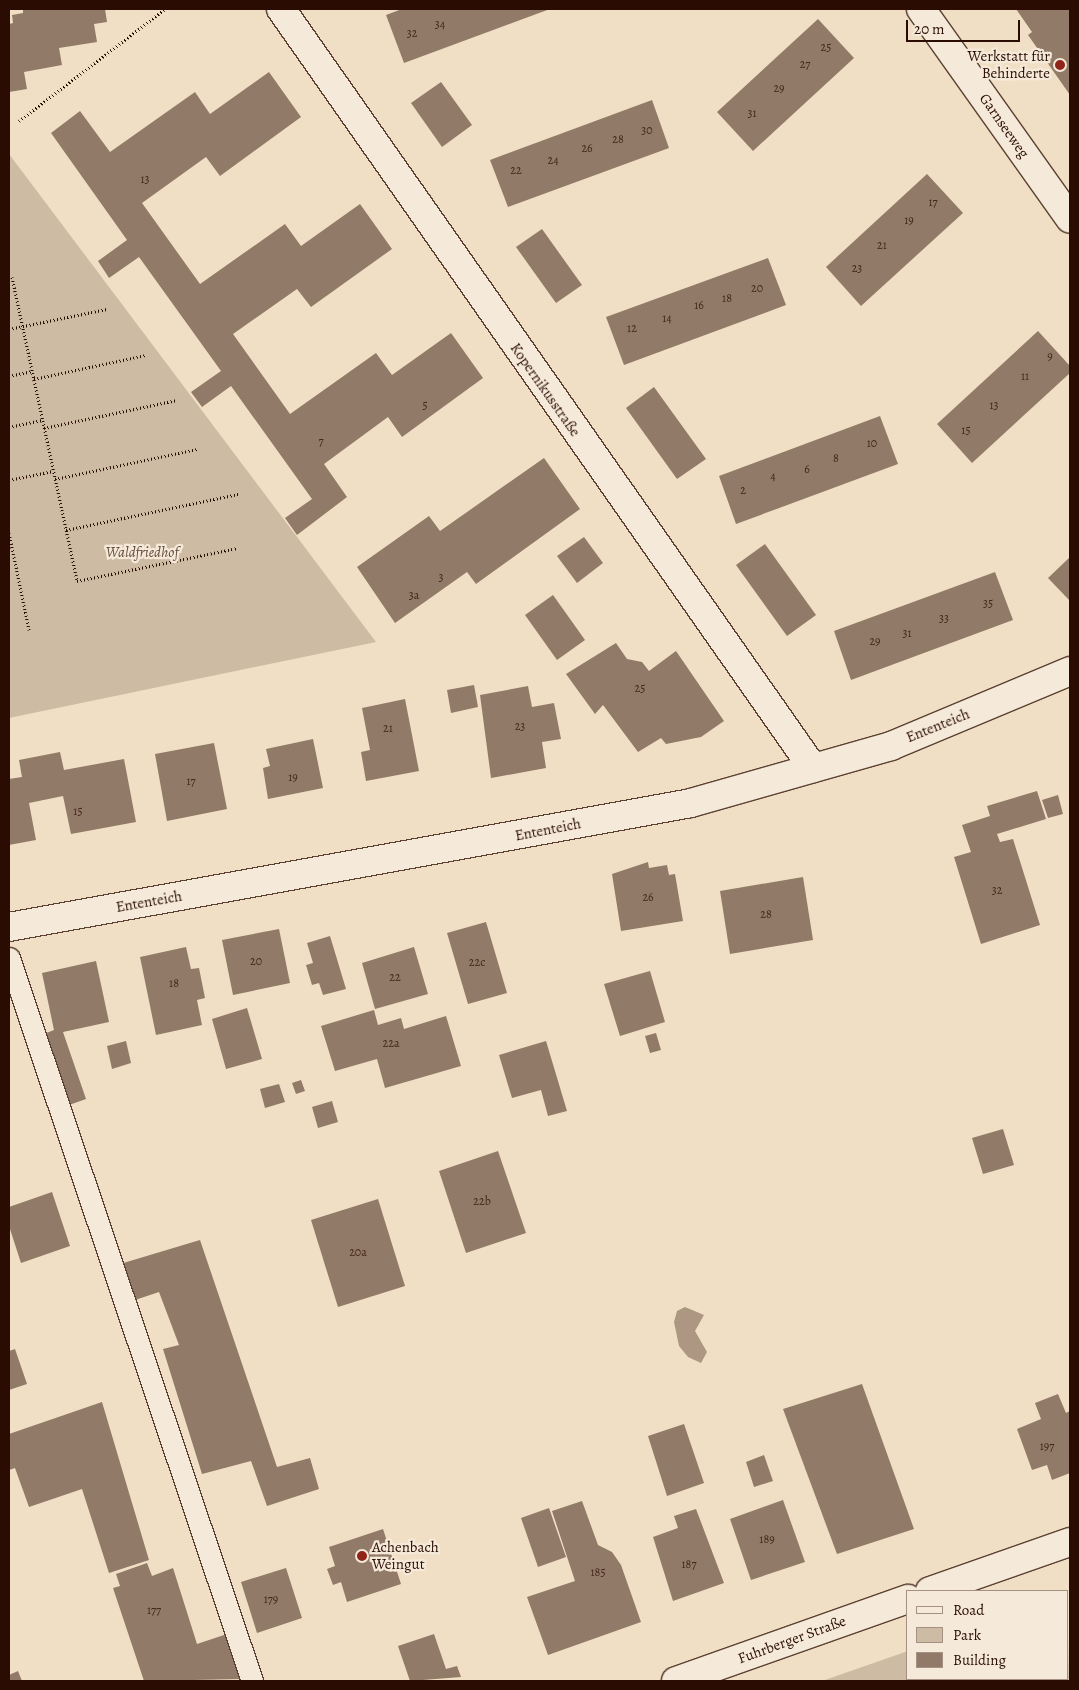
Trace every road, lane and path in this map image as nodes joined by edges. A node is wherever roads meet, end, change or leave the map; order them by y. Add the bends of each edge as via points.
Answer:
1 (165, 9) edge
2 (281, 9) edge
3 (921, 9) edge
4 (19, 121) dead end
5 (1070, 220) edge
6 (9, 277) edge
7 (107, 309) dead end
8 (22, 326) junction
9 (9, 329) edge
10 (146, 355) dead end
11 (32, 371) junction
12 (9, 376) edge
13 (34, 379) junction
14 (177, 400) dead end
15 (42, 420) junction
16 (9, 427) edge
17 (44, 428) junction
18 (197, 449) dead end
19 (53, 471) junction
20 (55, 479) junction
21 (9, 480) edge
22 (238, 494) dead end
23 (66, 530) junction
24 (9, 533) edge
25 (238, 548) dead end
26 (29, 630) dead end
27 (1070, 671) edge
28 (813, 768) junction
29 (9, 927) edge
30 (9, 958) edge
31 (1070, 1542) edge
32 (933, 1590) edge
33 (906, 1600) edge
34 (252, 1681) edge
35 (676, 1681) edge

1 - 4 path
2 - 28 street, Kopernikusstraße
3 - 5 street, Garnseeweg
6 - 8 path via 12,277
7 - 8 path
8 - 9 path
8 - 11 path
10 - 13 path
11 - 12 path
11 - 13 path
13 - 15 path
14 - 17 path
15 - 16 path
15 - 17 path
17 - 19 path
18 - 20 path
19 - 20 path
19 - 21 path
20 - 23 path
22 - 23 path
23 - 25 path via 77,582
24 - 26 path
27 - 28 street, Ententeich via 891,746
28 - 29 street, Ententeich via 692,803
30 - 34 lane
31 - 32 street
33 - 35 street, Fuhrberger Straße

